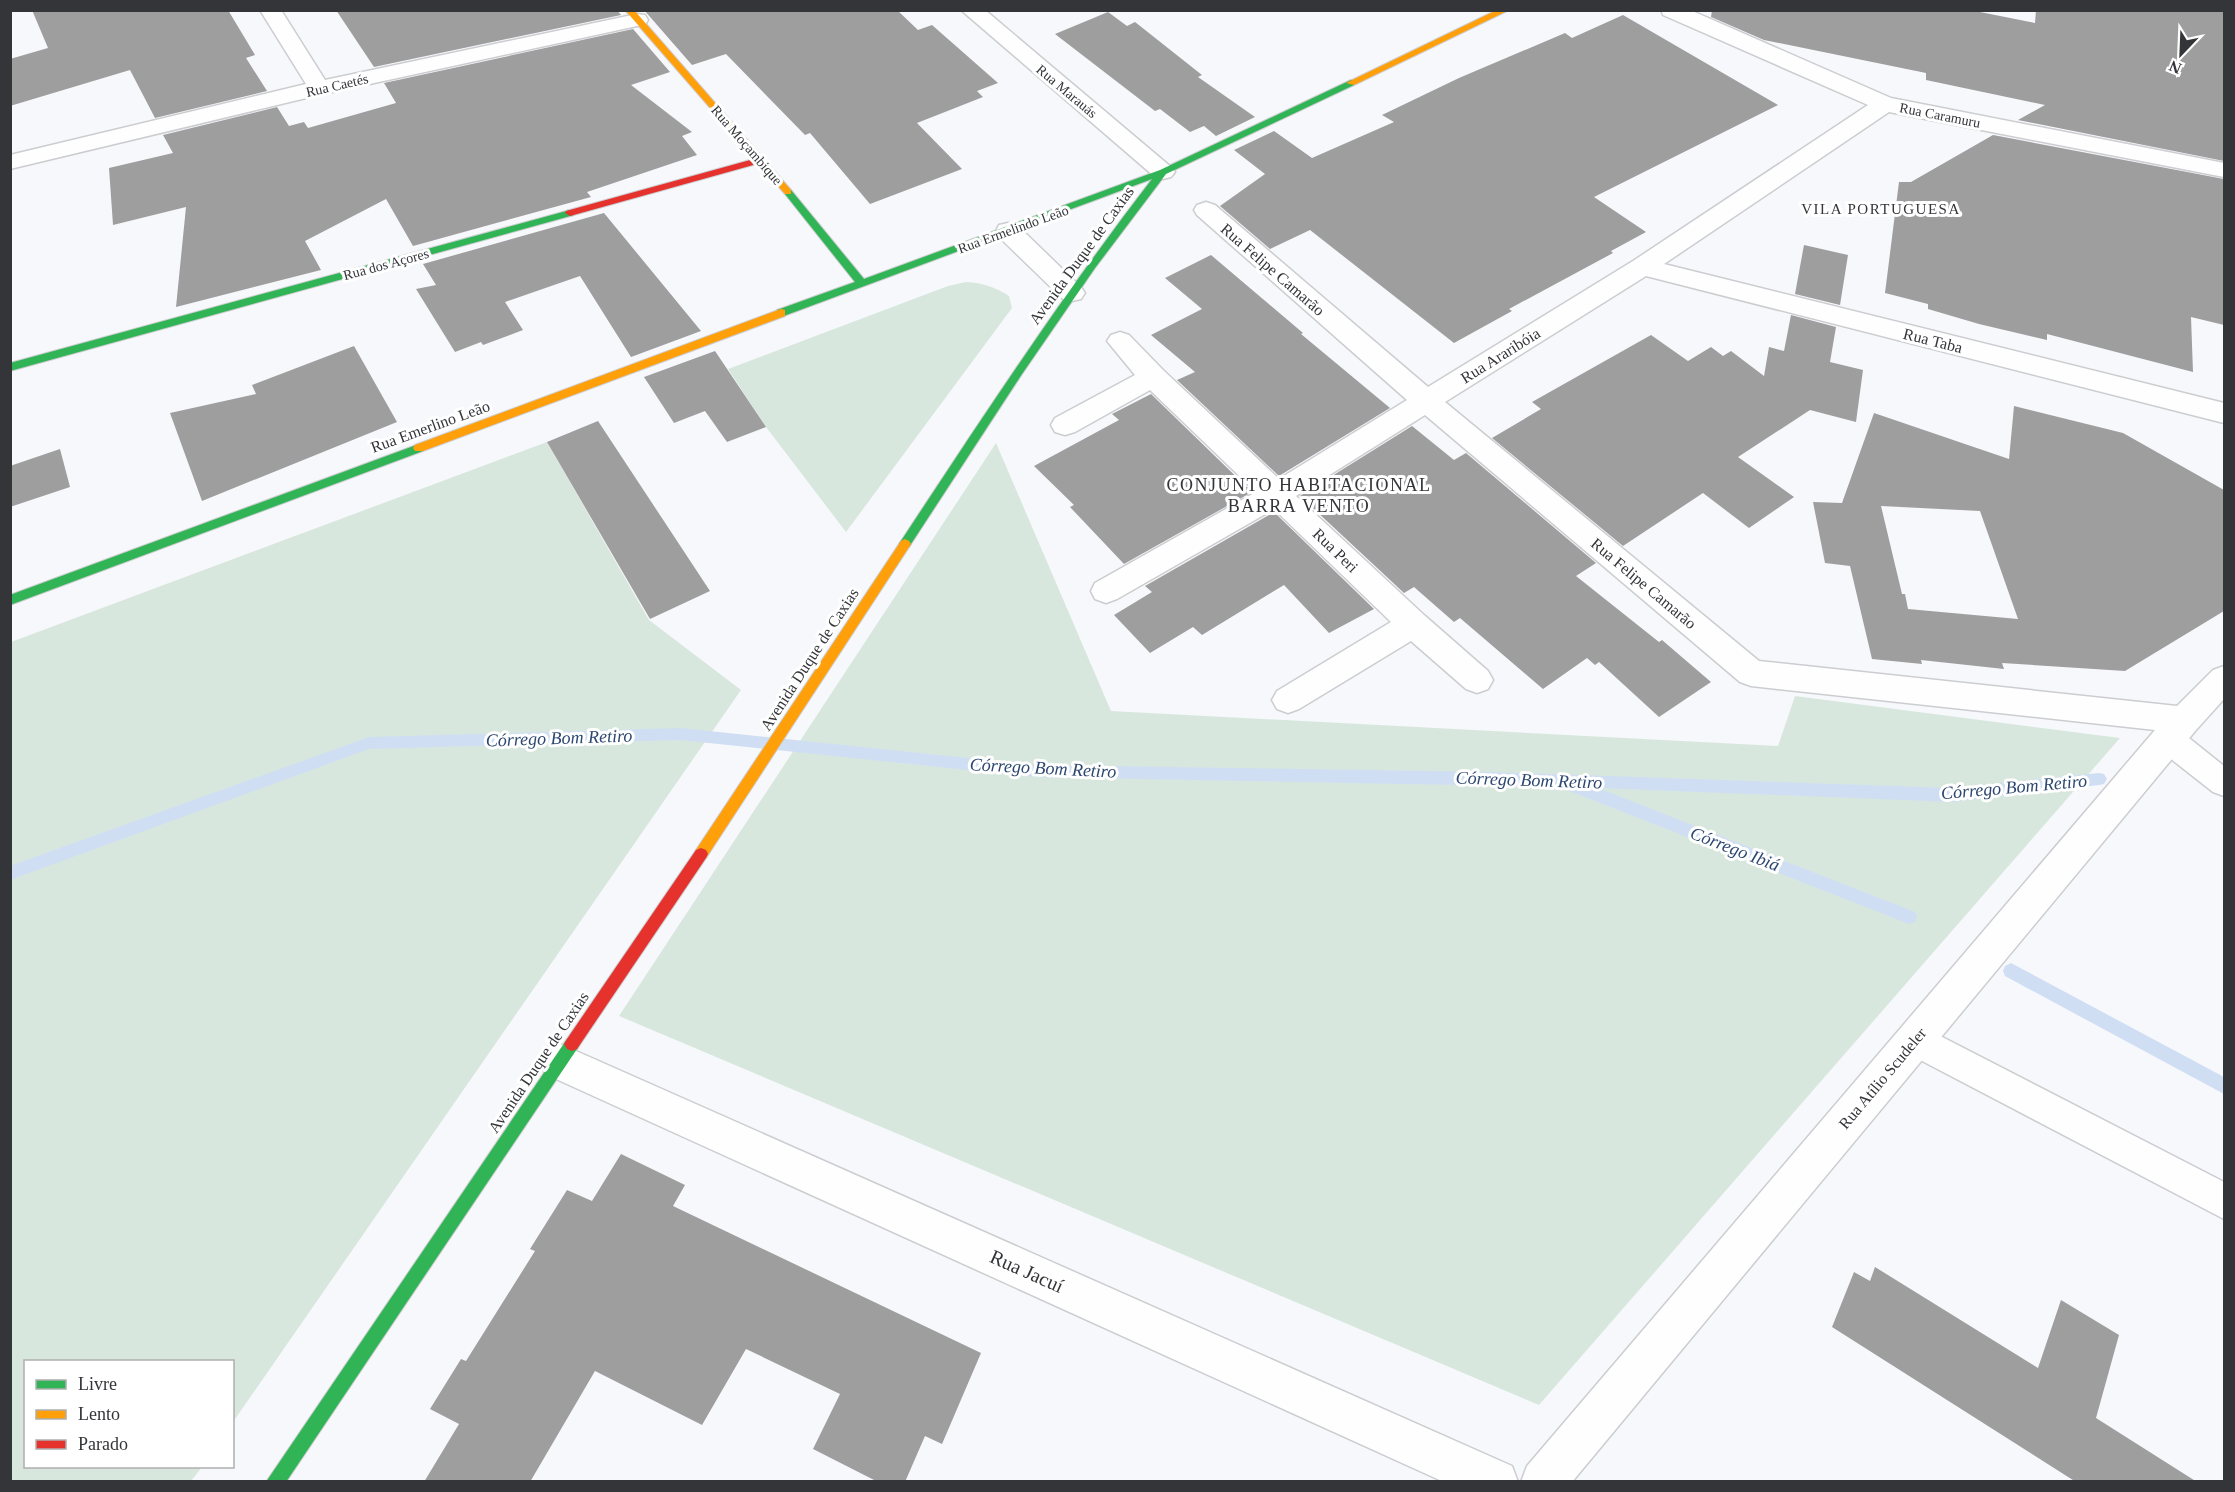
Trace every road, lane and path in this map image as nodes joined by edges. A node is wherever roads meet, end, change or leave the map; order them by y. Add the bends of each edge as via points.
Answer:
1 (270, 10) edge
2 (971, 10) edge
3 (1505, 10) edge
4 (1671, 10) edge
5 (640, 15) edge
6 (319, 88) junction
7 (1885, 104) junction
8 (760, 160) junction
9 (10, 162) edge
10 (2224, 171) edge
11 (1162, 172) junction
12 (1206, 210) dead end
13 (1008, 231) junction
14 (1642, 267) junction
15 (862, 283) junction
16 (1072, 292) junction
17 (1120, 341) dead end
18 (10, 367) edge
19 (1153, 377) junction
20 (1426, 401) junction
21 (2224, 413) edge
22 (1065, 425) dead end
23 (1277, 494) junction
24 (1106, 591) dead end
25 (10, 600) edge
26 (1413, 624) junction
27 (2224, 679) edge
28 (1477, 680) dead end
29 (1288, 700) dead end
30 (2176, 729) junction
31 (2224, 783) edge
32 (1915, 1039) junction
33 (558, 1061) junction
34 (2224, 1202) edge
35 (275, 1482) edge
36 (1496, 1482) edge
37 (1543, 1482) edge

1 - 6 street
2 - 11 street, Rua Marauás
3 - 11 street, Avenida Duque de Caxias
4 - 7 street, Rua Caramuru
5 - 6 street, Rua Caetés
5 - 8 street, Rua Moçambique
6 - 9 street, Rua Caetés
7 - 10 street, Rua Caramuru
7 - 14 street, Rua Araribóia
8 - 15 street, Rua Moçambique
8 - 18 street, Rua dos Açores
11 - 13 street, Rua Ermelindo Leão
11 - 16 street, Avenida Duque de Caxias
12 - 20 street, Rua Felipe Camarão
13 - 15 street, Rua Ermelindo Leão
13 - 16 street
14 - 20 street, Rua Araribóia
14 - 21 street, Rua Taba
15 - 25 street, Rua Emerlino Leão
16 - 33 street, Avenida Duque de Caxias via 742,793
17 - 19 street, Rua Peri
19 - 22 street
19 - 23 street, Rua Peri
20 - 23 street, Rua Araribóia
20 - 30 street, Rua Felipe Camarão via 1751,673
23 - 24 street, Rua Araribóia
23 - 26 street, Rua Peri
26 - 28 street, Rua Peri
26 - 29 street
27 - 30 street, Rua Atílio Scudeler
30 - 31 lane
30 - 32 street, Rua Atílio Scudeler
32 - 34 lane
32 - 37 street, Rua Atílio Scudeler
33 - 35 street, Avenida Duque de Caxias
33 - 36 street, Rua Jacuí

